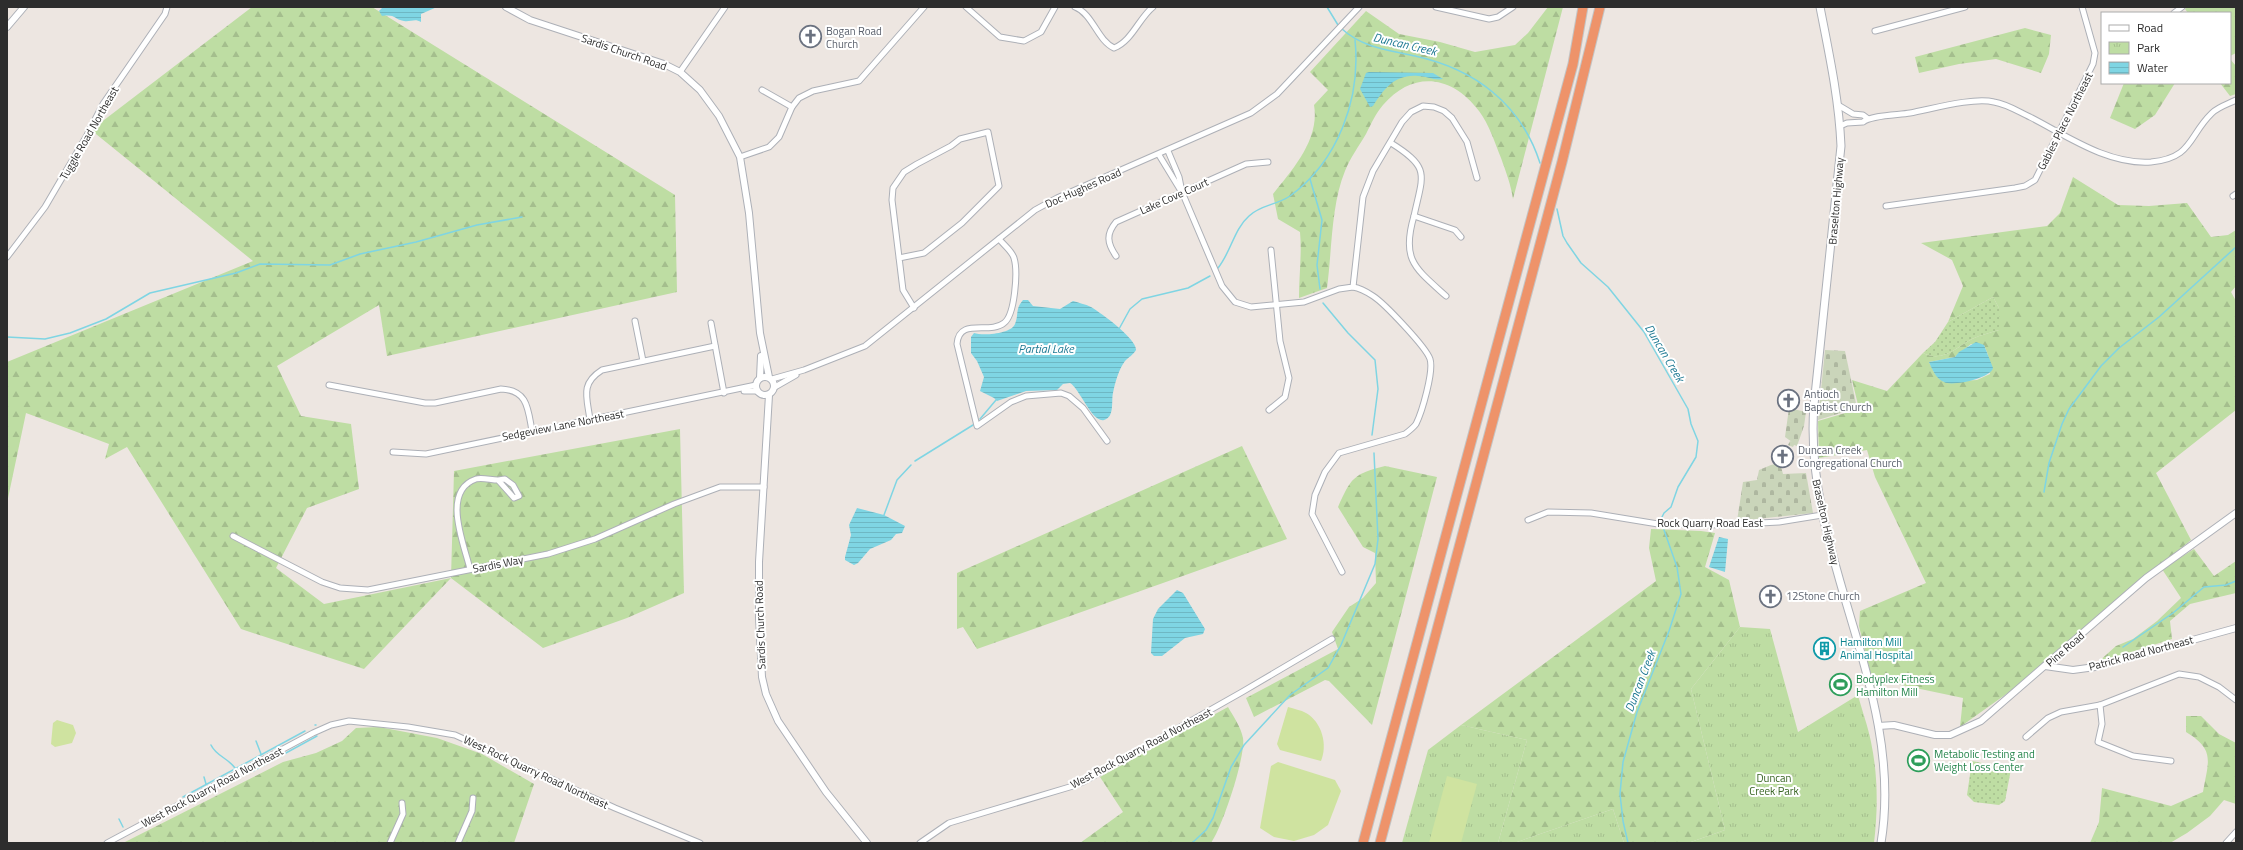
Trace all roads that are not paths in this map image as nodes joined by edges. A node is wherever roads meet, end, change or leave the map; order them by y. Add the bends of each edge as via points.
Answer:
1 (24, 7) edge
2 (167, 7) edge
3 (506, 7) edge
4 (725, 7) edge
5 (924, 7) edge
6 (966, 7) edge
7 (1055, 7) edge
8 (1075, 7) edge
9 (1153, 7) edge
10 (1359, 7) edge
11 (1436, 7) edge
12 (1513, 7) edge
13 (1583, 7) edge
14 (1600, 7) edge
15 (1820, 7) edge
16 (1965, 7) edge
17 (2082, 7) edge
18 (7, 27) edge
19 (1875, 31) dead end
20 (680, 72) junction
21 (762, 90) dead end
22 (2236, 100) edge
23 (1838, 105) junction
24 (792, 107) junction
25 (1867, 118) junction
26 (1840, 126) junction
27 (2059, 132) junction
28 (1391, 143) junction
29 (1168, 151) junction
30 (1159, 155) junction
31 (740, 157) junction
32 (1268, 162) dead end
33 (1477, 178) dead end
34 (1182, 192) junction
35 (1886, 206) dead end
36 (1414, 216) junction
37 (1461, 237) dead end
38 (999, 239) junction
39 (1271, 250) dead end
40 (1116, 256) dead end
41 (7, 257) edge
42 (899, 258) junction
43 (1353, 287) junction
44 (1446, 296) dead end
45 (1277, 304) junction
46 (914, 308) junction
47 (635, 322) dead end
48 (711, 323) dead end
49 (760, 333) junction
50 (715, 346) junction
51 (643, 362) junction
52 (804, 370) junction
53 (760, 378) junction
54 (770, 378) junction
55 (329, 386) dead end
56 (774, 388) junction
57 (761, 391) junction
58 (724, 393) junction
59 (1269, 410) dead end
60 (590, 420) junction
61 (532, 431) junction
62 (1107, 442) dead end
63 (393, 452) dead end
64 (498, 480) dead end
65 (764, 487) junction
66 (2236, 513) edge
67 (1822, 515) junction
68 (1528, 520) dead end
69 (233, 536) dead end
70 (470, 569) junction
71 (1342, 572) dead end
72 (2236, 628) edge
73 (1332, 639) dead end
74 (2045, 666) junction
75 (2236, 700) edge
76 (2100, 705) junction
77 (1878, 726) junction
78 (2026, 737) dead end
79 (2171, 761) dead end
80 (473, 798) dead end
81 (402, 803) dead end
82 (2236, 832) edge
83 (107, 843) edge
84 (390, 843) edge
85 (458, 843) edge
86 (700, 843) edge
87 (867, 843) edge
88 (920, 843) edge
89 (1363, 843) edge
90 (1380, 843) edge
91 (1881, 843) edge
92 (2226, 843) edge

1 - 18 street
2 - 41 street, Tuggle Road Northeast via 157,26 103,104 48,202
3 - 20 street, Sardis Church Road via 530,20 664,64
4 - 20 street
5 - 24 street via 859,81 813,91 799,98
6 - 7 street via 1000,37 1024,40 1041,32
8 - 9 street via 1087,16 1108,45 1114,48 1124,42
10 - 29 street, Doc Hughes Road via 1277,94 1252,113
11 - 12 street via 1489,19 1498,17
13 - 89 highway via 1572,64
14 - 90 highway via 1562,162
15 - 23 main road, Braselton Highway
16 - 19 street
17 - 27 street, Gables Place Northeast via 2095,53 2093,64
20 - 31 street, Sardis Church Road via 700,90
21 - 24 street
22 - 27 street via 2212,112 2185,150 2177,156 2151,162 2118,159
23 - 25 street
23 - 26 main road, Braselton Highway
24 - 31 street via 779,137 769,147
25 - 26 street via 1863,122
25 - 27 street via 1974,101 1993,101
26 - 67 main road, Braselton Highway via 1838,190 1812,428 1813,466
27 - 35 street, Gables Place Northeast via 2034,180 2025,186
28 - 33 street via 1402,122 1411,112 1423,106 1444,111 1452,118 1467,142
28 - 36 street via 1410,155 1420,166 1422,179
28 - 43 street via 1373,171 1363,197
29 - 30 street, Doc Hughes Road
29 - 34 street via 1179,177
30 - 34 street
30 - 38 street, Doc Hughes Road via 1057,198 1035,210
31 - 49 street, Sardis Church Road via 749,213
32 - 34 street, Lake Cove Court via 1246,164
34 - 40 street, Lake Cove Court via 1116,222 1110,229 1108,242
34 - 45 street via 1222,286 1229,296 1243,306
36 - 37 street via 1455,230
36 - 44 street via 1408,237 1408,250 1413,264
38 - 46 street, Doc Hughes Road
38 - 62 street via 1014,258 1016,270 1016,285 1010,313 1006,322 999,326 968,328 961,332 957,344 978,426 1011,402 1026,396 1061,393 1069,396 1083,408
39 - 45 street
42 - 42 street via 892,200 893,188 898,178 960,139 988,132 999,186 962,223 924,253
42 - 46 street via 904,290
43 - 45 street via 1339,289 1304,302
43 - 71 street via 1372,295 1383,305 1425,349 1431,368 1420,414 1411,430 1339,453 1325,472 1315,494 1312,514
45 - 59 street via 1282,354 1289,378 1285,397
46 - 52 street, Doc Hughes Road via 865,346
47 - 51 street
48 - 50 street
49 - 53 street, Sardis Church Road
49 - 54 street, Sardis Church Road
50 - 51 street
50 - 58 street
51 - 60 street via 602,370 594,375 586,390
52 - 54 street, Doc Hughes Road
52 - 56 street, Doc Hughes Road
53 - 54 street
53 - 57 street
54 - 56 street, Sardis Church Road
55 - 61 street via 425,403 510,389 526,402
56 - 57 street
57 - 58 street, Sedgeview Lane Northeast
57 - 65 street, Sardis Church Road via 766,424
58 - 60 street, Sedgeview Lane Northeast
60 - 61 street, Sedgeview Lane Northeast
61 - 63 street, Sedgeview Lane Northeast via 426,454
64 - 70 street via 477,479 463,487 457,498 457,514
65 - 70 street, Sardis Way via 720,487 595,539 548,554
65 - 87 street, Sardis Church Road via 758,617 762,678 766,694 778,721 799,754
66 - 74 street, Pine Road via 2146,578
67 - 68 street, Rock Quarry Road East via 1779,522 1722,525 1658,524 1591,513 1548,512
67 - 77 main road, Braselton Highway
69 - 70 street, Sardis Way via 322,582 340,588 368,590
72 - 74 street, Patrick Road Northeast via 2095,667 2073,670
73 - 88 street, West Rock Quarry Road Northeast via 1083,782 950,823
74 - 77 street, Pine Road via 1981,721 1964,730 1935,735 1894,725
75 - 76 street via 2219,687 2199,677 2179,674
76 - 78 street via 2061,712 2048,718
76 - 79 street via 2102,724 2098,742 2133,756
77 - 91 main road, Braselton Highway via 1885,805
80 - 85 street via 472,811
81 - 84 street via 402,814
82 - 92 street
83 - 86 street, West Rock Quarry Road Northeast via 313,733 331,724 349,721 408,727 463,738 603,803

